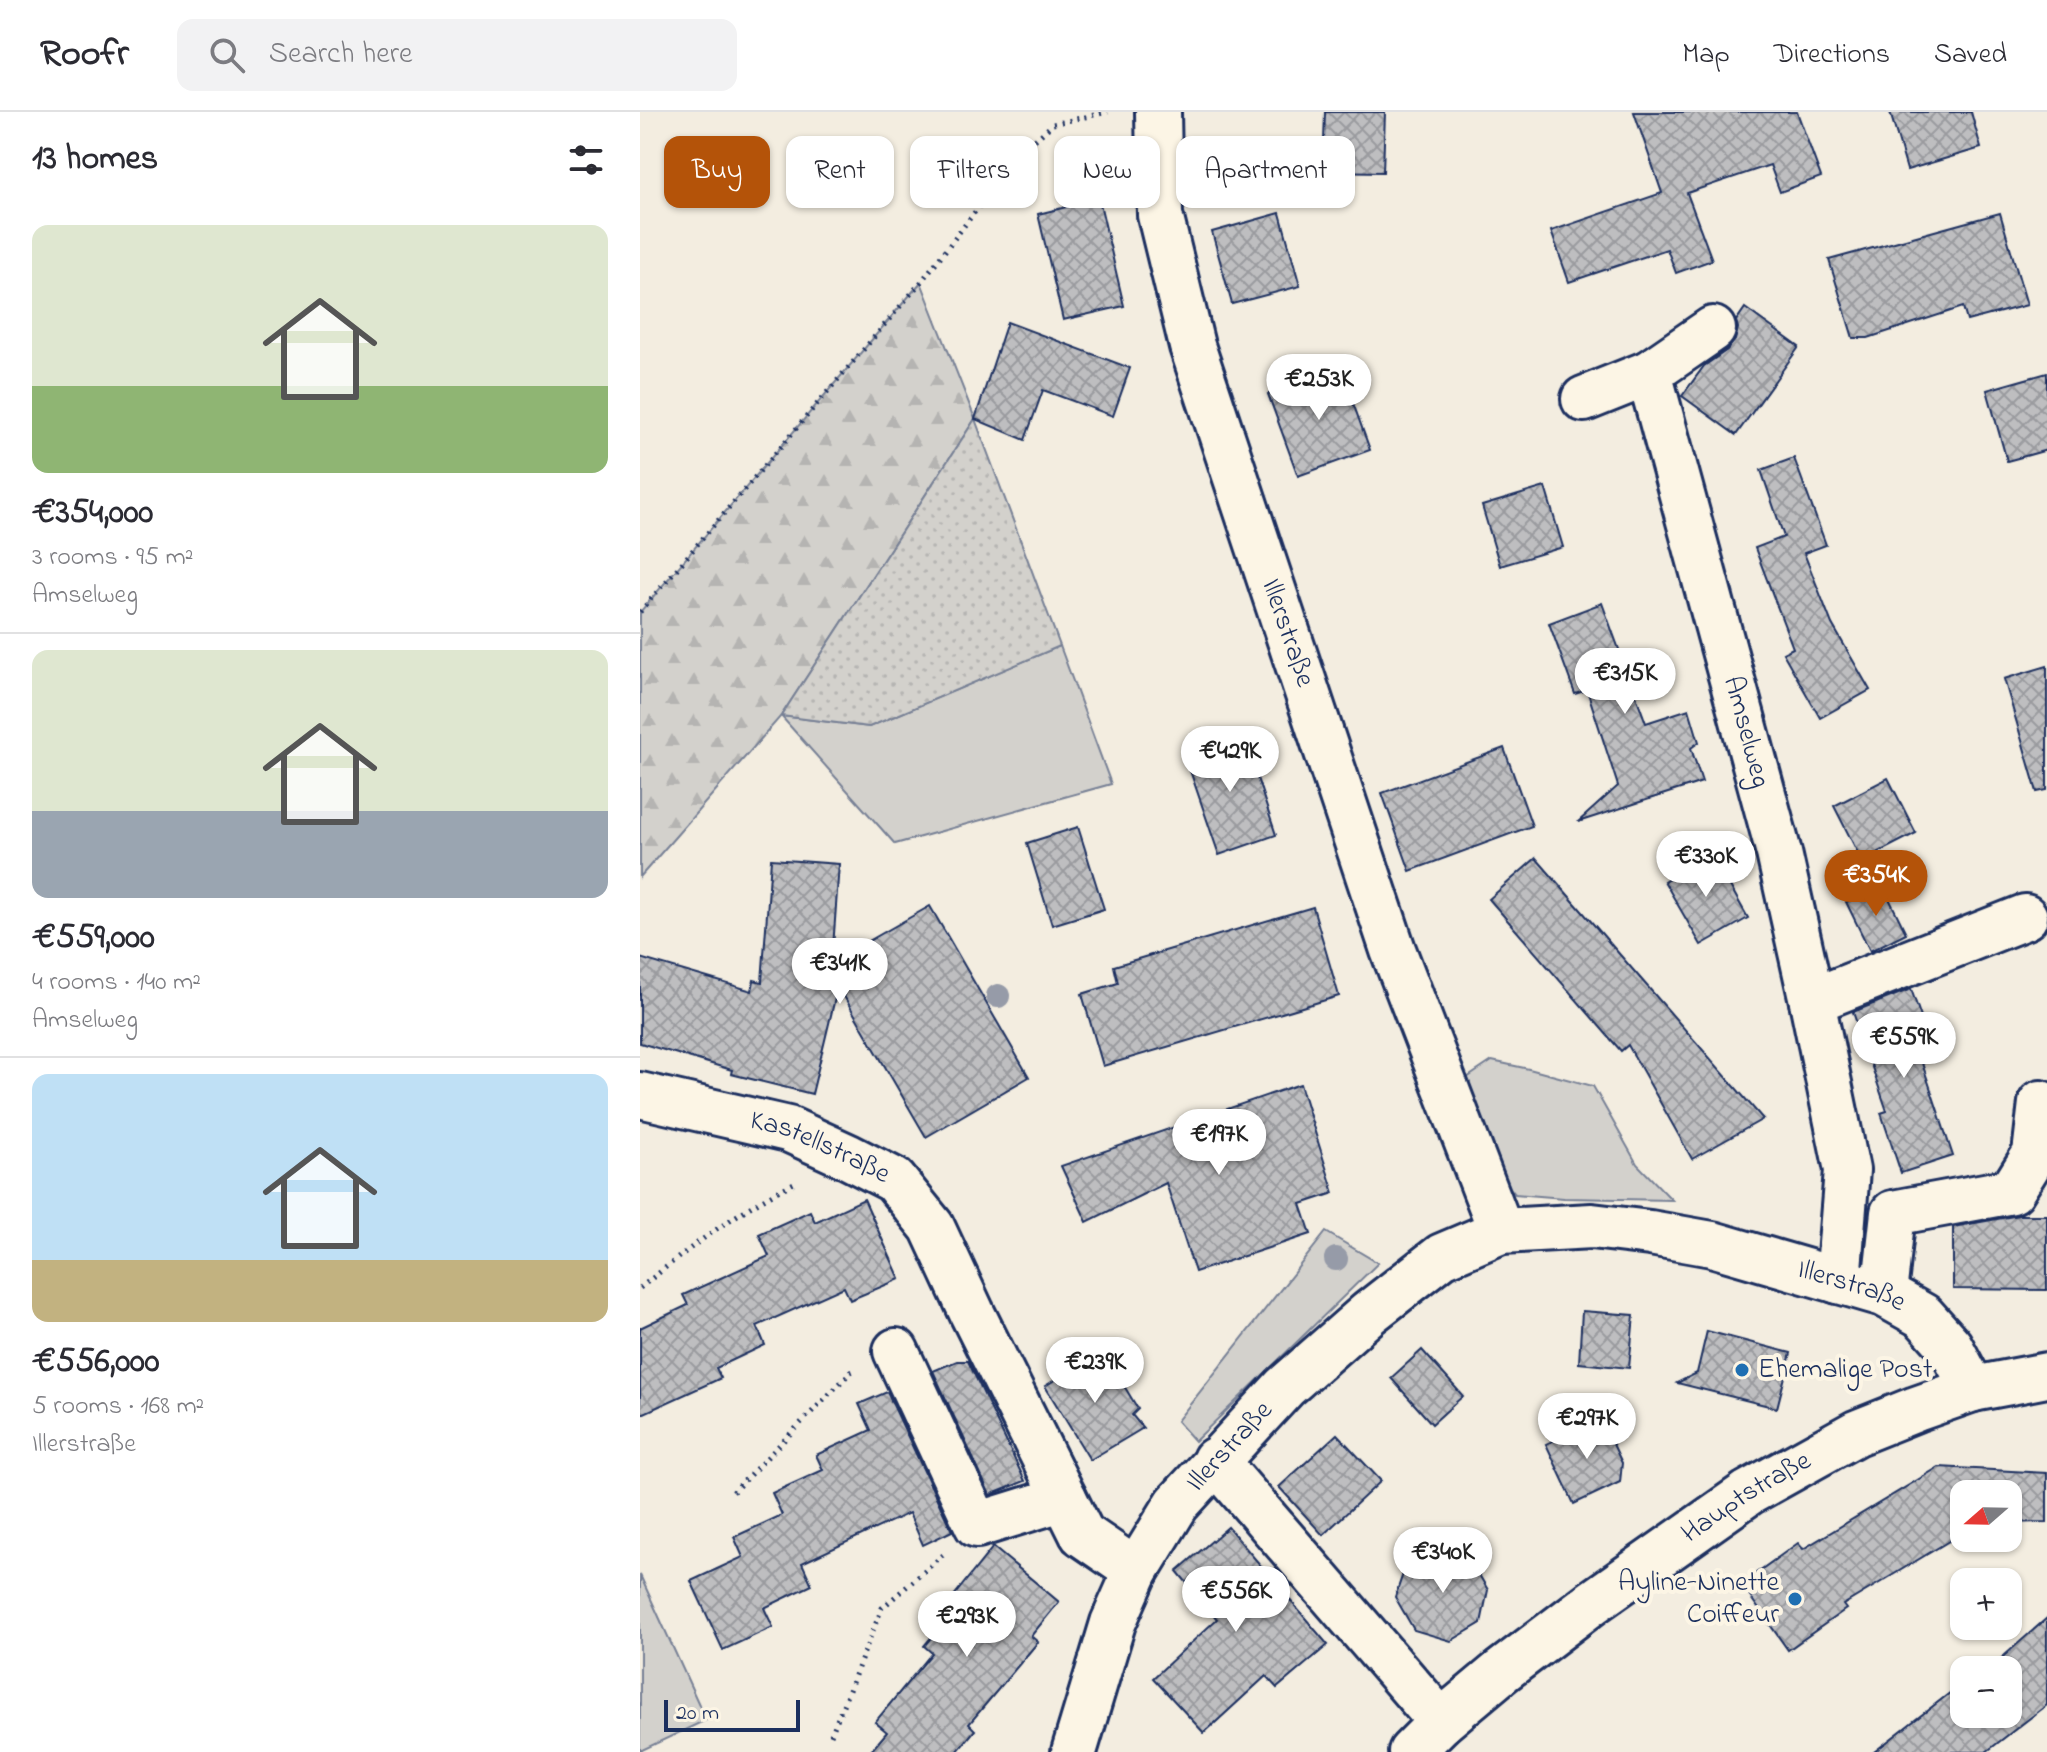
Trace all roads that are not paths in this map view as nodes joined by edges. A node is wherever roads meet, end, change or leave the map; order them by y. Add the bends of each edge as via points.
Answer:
1 (1158, 112) edge
2 (1713, 329) dead end
3 (1649, 373) junction
4 (1584, 399) dead end
5 (2025, 917) dead end
6 (1812, 1001) junction
7 (640, 1095) edge
8 (2041, 1103) dead end
9 (1501, 1231) junction
10 (1838, 1281) junction
11 (1884, 1294) junction
12 (896, 1351) road end
13 (2047, 1375) edge
14 (1973, 1389) junction
15 (1215, 1460) junction
16 (1064, 1498) junction
17 (1136, 1571) junction
18 (1432, 1740) edge
19 (1074, 1752) edge

1 - 9 street, Illerstraße via 1160,215 1192,346 1393,950
2 - 3 street
3 - 4 street
3 - 6 street, Amselweg via 1779,853
5 - 6 street
6 - 10 street, Amselweg via 1847,1170
7 - 16 street, Kastellstraße via 788,1129 894,1180 932,1227
8 - 11 street via 2035,1154 2012,1191 1893,1213
9 - 10 street, Illerstraße via 1592,1226 1650,1233 1712,1244
9 - 15 street, Illerstraße via 1442,1256 1369,1313 1285,1387
10 - 11 street, Illerstraße
11 - 14 street, Illerstraße via 1923,1316 1950,1346
12 - 16 street via 977,1525
13 - 14 street, Hauptstraße
14 - 18 street, Hauptstraße via 1856,1433 1748,1493 1502,1671
15 - 17 street, Illerstraße via 1177,1504
15 - 18 street
16 - 17 street, Kastellstraße via 1082,1534
17 - 19 street, Illerstraße via 1113,1623

